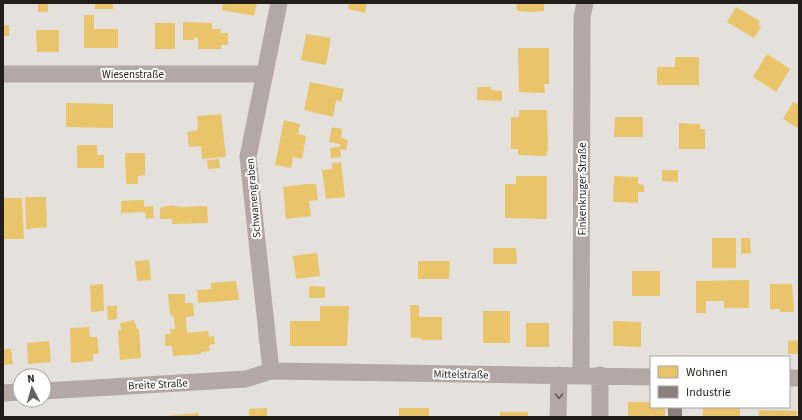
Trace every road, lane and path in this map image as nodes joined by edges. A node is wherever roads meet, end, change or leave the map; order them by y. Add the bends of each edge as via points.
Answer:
1 (279, 3) edge
2 (586, 3) edge
3 (3, 74) edge
4 (263, 74) junction
5 (271, 371) junction
6 (559, 375) junction
7 (581, 375) junction
8 (600, 376) junction
9 (650, 377) edge
10 (52, 391) edge
11 (558, 417) edge
12 (600, 417) edge

1 - 4 street, Schwanengraben
2 - 7 street, Finkenkruger Straße via 582,24
3 - 4 street, Wiesenstraße
4 - 5 street, Schwanengraben via 248,157
5 - 6 street, Mittelstraße
5 - 10 street, Breite Straße via 246,379
6 - 7 street, Mittelstraße
6 -> 11 street
7 - 8 street, Mittelstraße
8 - 9 street, Mittelstraße
8 - 12 street

